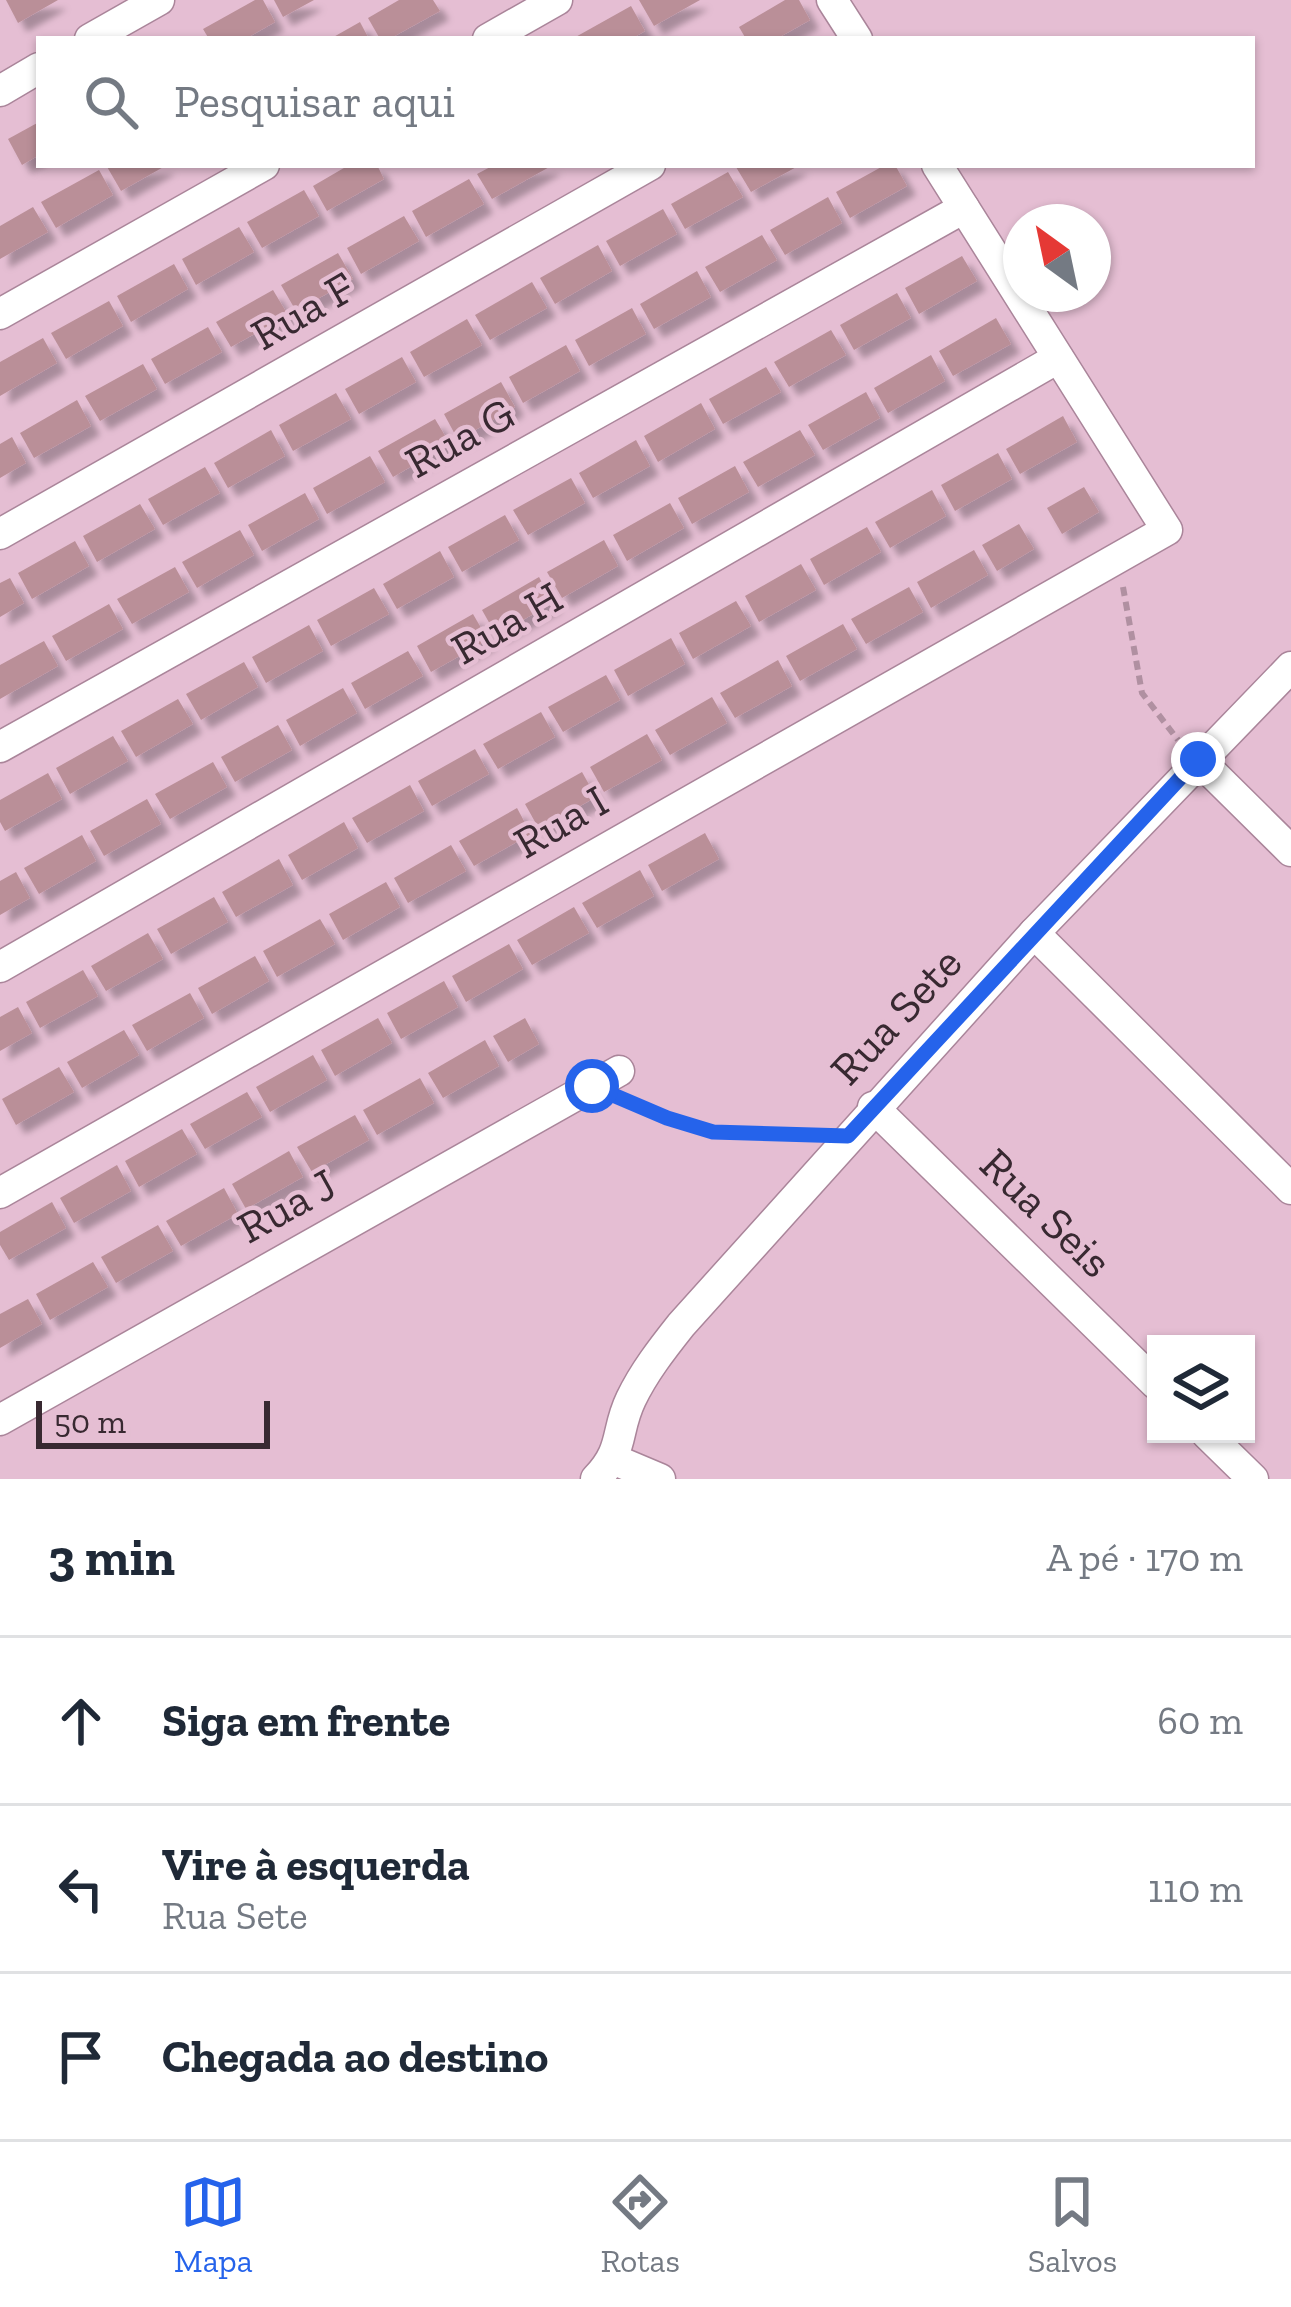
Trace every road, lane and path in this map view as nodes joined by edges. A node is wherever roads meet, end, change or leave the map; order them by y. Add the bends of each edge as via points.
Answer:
1 (159, 0) edge
2 (557, 0) edge
3 (832, 0) edge
4 (95, 36) edge
5 (493, 36) edge
6 (854, 36) edge
7 (36, 70) edge
8 (0, 91) edge
9 (259, 168) edge
10 (645, 168) edge
11 (939, 168) edge
12 (964, 208) junction
13 (0, 314) edge
14 (1058, 358) junction
15 (0, 534) edge
16 (1118, 557) junction
17 (1291, 667) edge
18 (0, 747) edge
19 (1198, 759) junction
20 (1291, 851) edge
21 (1034, 932) junction
22 (0, 967) edge
23 (605, 1078) joint
24 (873, 1107) junction
25 (848, 1136) junction
26 (1291, 1189) edge
27 (0, 1193) edge
28 (1147, 1375) edge
29 (0, 1420) edge
30 (1216, 1443) edge
31 (606, 1469) edge
32 (661, 1479) edge
33 (1252, 1479) edge

1 - 4 street
2 - 5 street
3 - 6 street
7 - 8 street
9 - 13 street
10 - 15 street, Rua F
11 - 12 street
12 - 14 street
12 - 18 street, Rua G
14 - 16 street, Rua I via 1167,530
14 - 22 street, Rua H
16 - 19 path via 1142,692
16 - 27 street, Rua I
17 - 19 street, Rua Sete
19 - 20 street
19 - 21 street, Rua Sete
21 - 24 street, Rua Sete
21 - 26 street
23 - 25 path via 667,1118 713,1132
23 - 29 street, Rua J
24 - 25 street, Rua Sete
24 - 28 street, Rua Seis
25 - 31 street, Rua Sete via 650,1365
30 - 33 street
31 - 32 street

